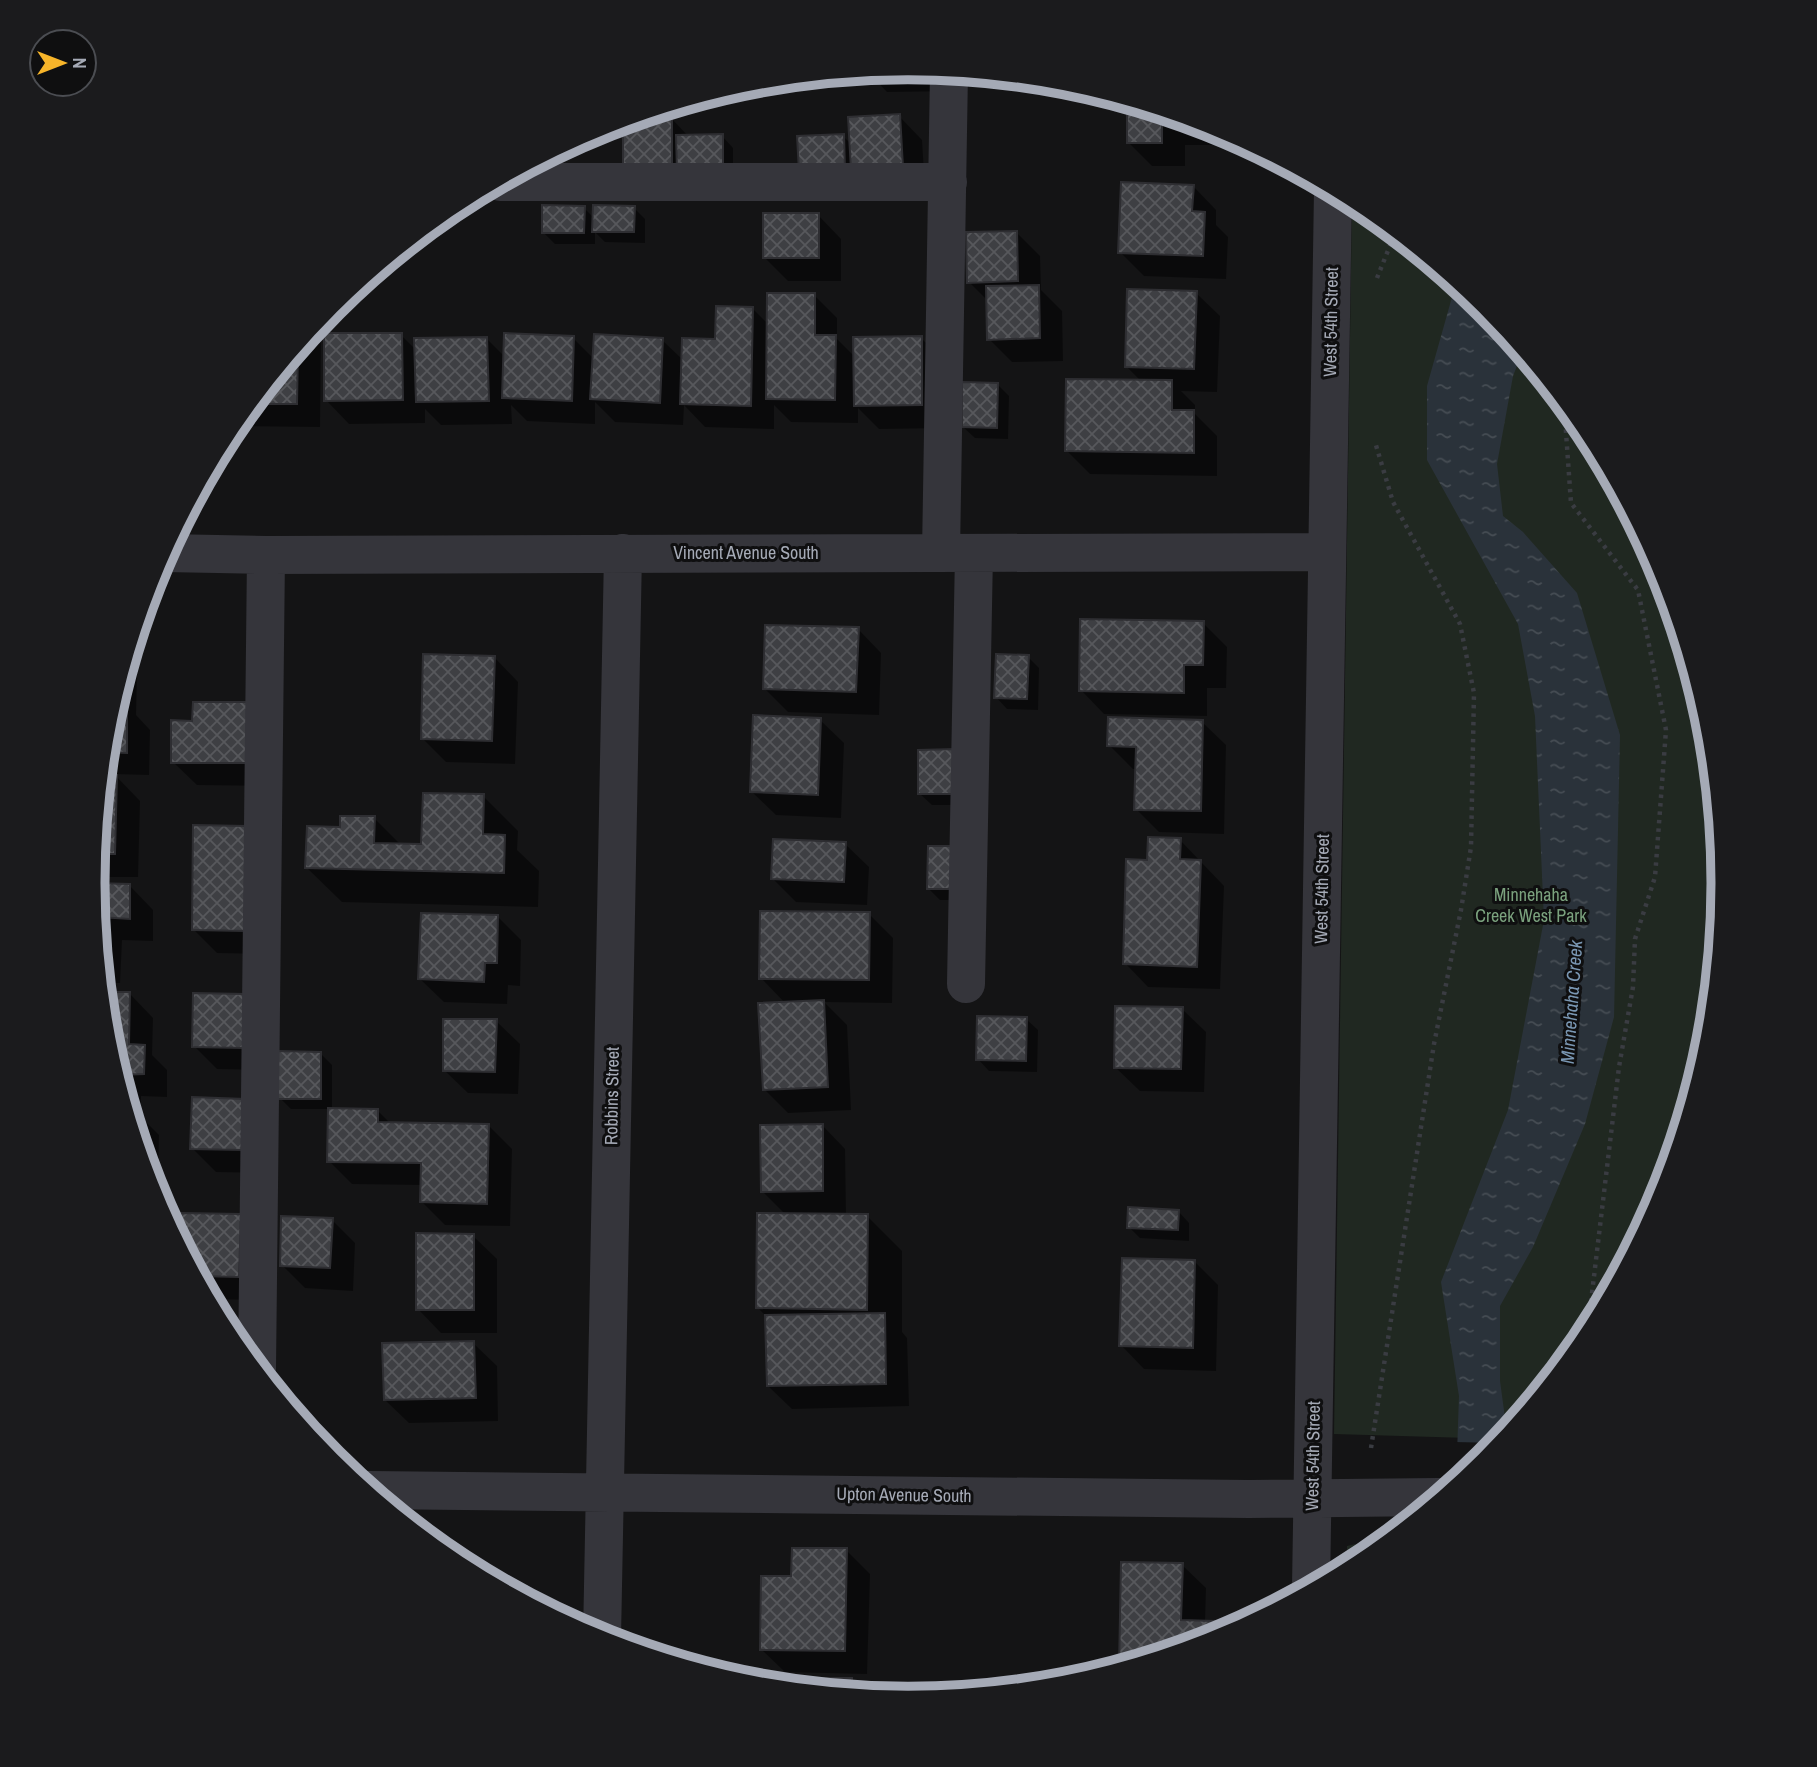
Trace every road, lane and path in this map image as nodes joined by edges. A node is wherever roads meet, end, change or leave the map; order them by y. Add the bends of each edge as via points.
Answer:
1 (949, 82) edge
2 (518, 182) edge
3 (948, 183) junction
4 (1333, 202) edge
5 (1391, 242) edge
6 (1372, 290) dead end
7 (1565, 422) edge
8 (1373, 438) dead end
9 (1327, 552) junction
10 (177, 553) edge
11 (623, 553) junction
12 (957, 553) junction
13 (266, 555) junction
14 (966, 985) dead end
15 (1590, 1307) edge
16 (257, 1353) edge
17 (1371, 1448) dead end
18 (383, 1490) edge
19 (605, 1491) junction
20 (1312, 1497) junction
21 (1426, 1497) edge
22 (1311, 1578) edge
23 (603, 1626) edge

1 - 3 street
2 - 3 street
3 - 12 street
4 - 9 street, West 54th Street
5 - 6 path
7 - 15 path via 1571,503 1638,590 1666,730 1655,877 1635,939 1633,987
8 - 17 path via 1394,502 1460,624 1475,693 1471,847 1434,1044
9 - 12 street, Vincent Avenue South
9 - 20 street, West 54th Street
10 - 13 street, Vincent Avenue South
11 - 12 street, Vincent Avenue South
11 - 13 street, Vincent Avenue South
11 - 19 street, Robbins Street
12 - 14 street
13 - 16 street
18 - 19 street, Upton Avenue South
19 - 20 street, Upton Avenue South
19 - 23 street, Robbins Street
20 - 21 street, Upton Avenue South
20 - 22 street, West 54th Street

